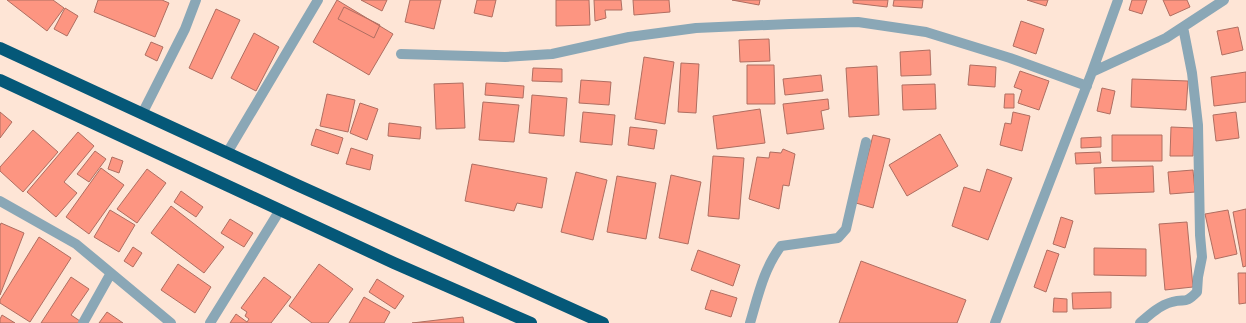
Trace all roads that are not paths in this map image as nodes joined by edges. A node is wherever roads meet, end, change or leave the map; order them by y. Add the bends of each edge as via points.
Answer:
1 (196, 0) edge
2 (318, 0) edge
3 (1118, 0) edge
4 (1224, 0) edge
5 (1183, 27) junction
6 (0, 48) edge
7 (401, 54) dead end
8 (1092, 72) junction
9 (0, 80) edge
10 (1087, 86) junction
11 (142, 114) junction
12 (866, 142) dead end
13 (227, 153) junction
14 (0, 201) edge
15 (280, 210) junction
16 (111, 273) junction
17 (83, 323) edge
18 (171, 323) edge
19 (210, 323) edge
20 (531, 323) edge
21 (603, 323) edge
22 (750, 323) edge
23 (995, 323) edge
24 (1140, 323) edge

1 - 11 street via 185,29
2 - 13 street
3 - 8 street
4 - 5 street
5 - 8 street via 1166,38
5 - 24 street via 1198,125 1202,257 1197,292 1188,300 1171,302 1151,313
6 - 11 highway
7 - 10 street via 504,57 552,54 630,37 696,28 858,22 926,32 1010,58
8 - 10 street
9 - 15 highway
10 - 23 street
11 - 13 highway
12 - 22 street via 846,229 838,238 781,246 767,270
13 - 21 highway
14 - 16 street via 76,244
15 - 19 street
15 - 20 highway
16 - 17 street
16 - 18 street

